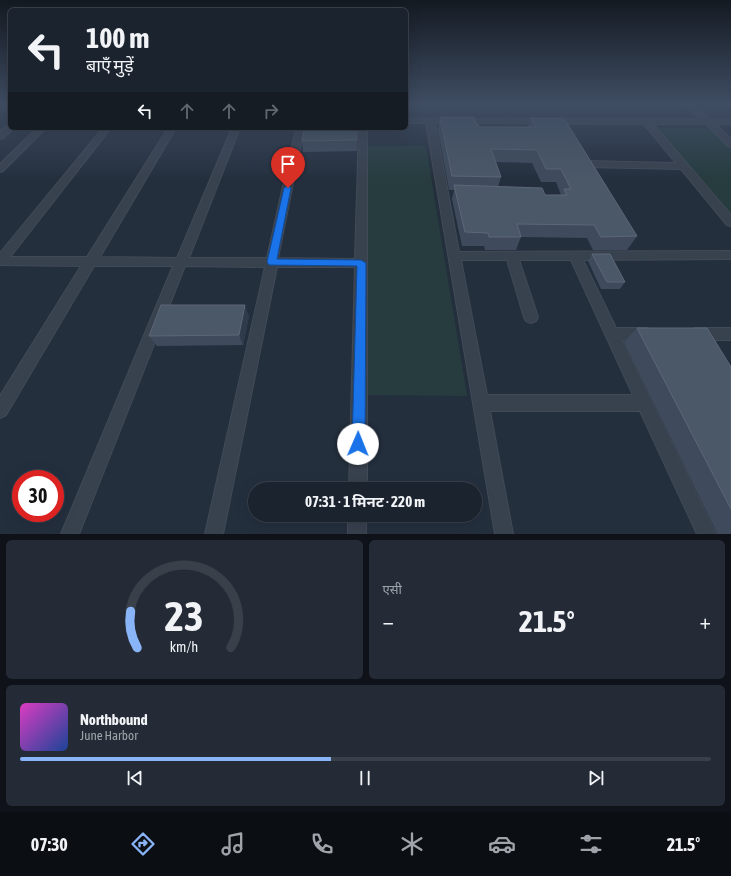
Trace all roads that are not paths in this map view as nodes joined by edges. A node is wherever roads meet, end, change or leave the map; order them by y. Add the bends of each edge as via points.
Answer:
1 (40, 130) edge
2 (105, 130) edge
3 (171, 130) edge
4 (235, 130) edge
5 (300, 130) edge
6 (363, 130) edge
7 (432, 130) edge
8 (565, 130) edge
9 (654, 130) edge
10 (716, 130) edge
11 (567, 134) edge
12 (731, 144) edge
13 (684, 166) junction
14 (0, 169) edge
15 (593, 177) edge
16 (731, 222) edge
17 (630, 242) edge
18 (731, 255) edge
19 (454, 256) junction
20 (512, 256) junction
21 (575, 256) junction
22 (638, 256) junction
23 (0, 261) edge
24 (91, 262) junction
25 (181, 262) junction
26 (272, 262) junction
27 (361, 263) junction
28 (530, 317) dead end
29 (612, 334) junction
30 (660, 334) edge
31 (684, 334) edge
32 (731, 334) edge
33 (480, 403) junction
34 (645, 403) junction
35 (0, 410) edge
36 (358, 482) edge
37 (357, 522) edge
38 (70, 534) edge
39 (214, 534) edge
40 (357, 534) edge
41 (504, 534) edge
42 (707, 534) edge

1 - 14 street
2 - 23 street
3 - 24 street
4 - 25 street
5 - 26 street
6 - 27 street
7 - 19 street via 447,194
8 - 11 street
9 - 13 street
10 - 12 street
13 - 15 street via 583,161
13 - 16 street
17 - 22 street
18 - 22 street
19 - 20 street
19 - 33 street
20 - 21 street
20 - 28 street
21 - 22 street
21 - 29 street
23 - 24 street
24 - 25 street
24 - 35 street
25 - 26 street
25 - 38 street
26 - 27 street
26 - 39 street
27 - 36 street
29 - 30 street
29 - 34 street
31 - 32 street
33 - 34 street
33 - 41 street
34 - 42 street
37 - 40 street

